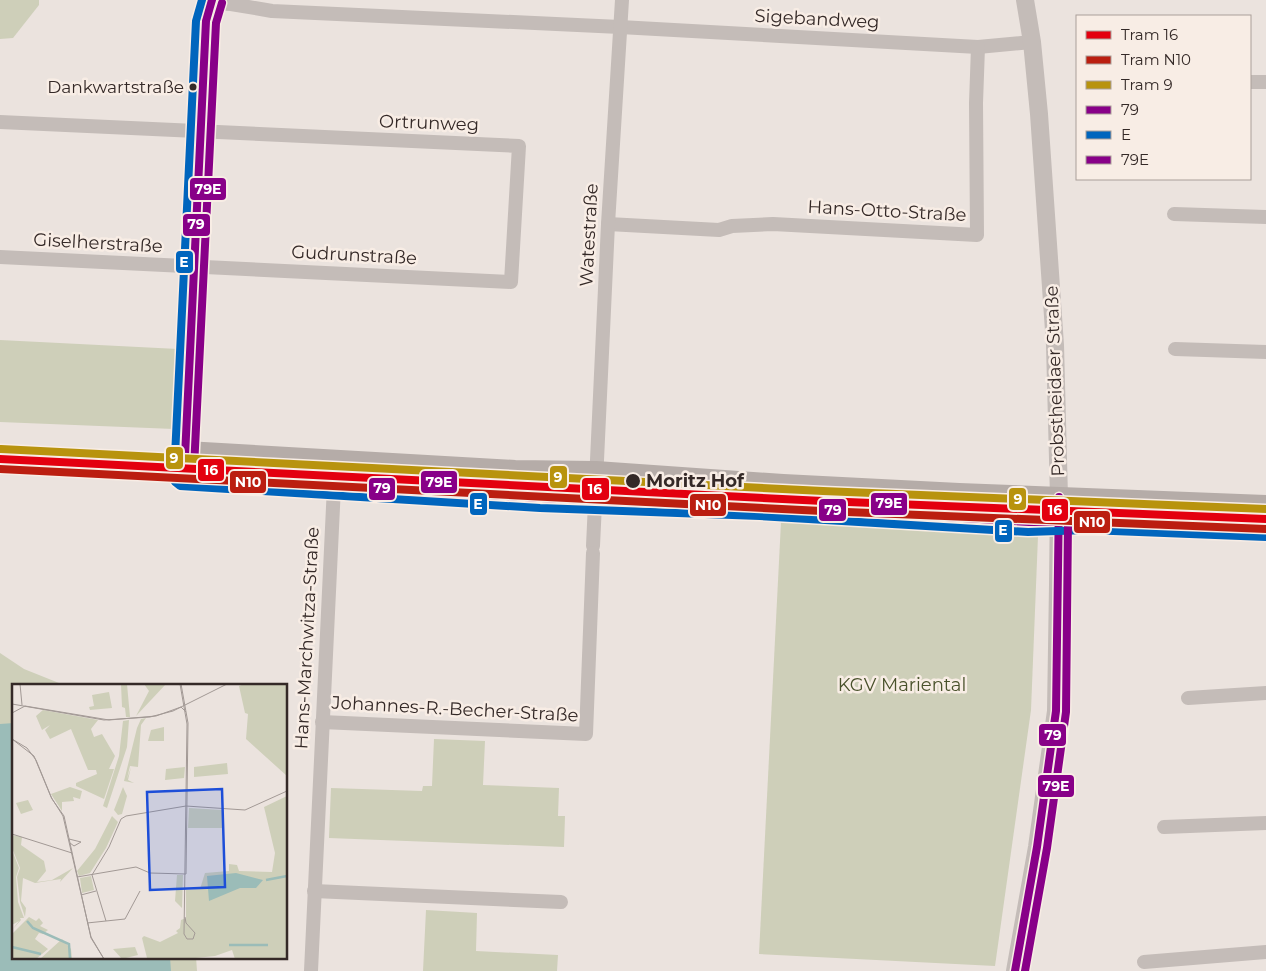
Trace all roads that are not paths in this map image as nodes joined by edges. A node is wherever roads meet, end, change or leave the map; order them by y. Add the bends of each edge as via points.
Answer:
1 (622, 0) edge
2 (1025, 0) edge
3 (211, 2) edge
4 (620, 27) junction
5 (1032, 42) junction
6 (978, 47) junction
7 (1251, 82) edge
8 (1266, 82) edge
9 (0, 122) edge
10 (201, 132) junction
11 (1174, 214) dead end
12 (1266, 217) edge
13 (608, 224) junction
14 (0, 257) edge
15 (195, 266) junction
16 (511, 282) joint
17 (1175, 348) dead end
18 (1266, 352) edge
19 (186, 451) junction
20 (596, 471) junction
21 (334, 486) junction
22 (1059, 497) junction
23 (595, 501) junction
24 (1266, 505) edge
25 (1058, 522) junction
26 (1266, 527) edge
27 (1266, 693) edge
28 (1188, 698) dead end
29 (322, 722) junction
30 (1266, 823) edge
31 (1164, 827) dead end
32 (314, 891) junction
33 (561, 902) dead end
34 (1266, 952) edge
35 (1144, 962) dead end
36 (311, 971) edge
37 (1015, 971) edge

1 - 4 street, Watestraße
2 - 5 street, Probstheidaer Straße
3 - 4 street, Sigebandweg via 272,11
3 - 10 main road via 206,20
4 - 6 street, Sigebandweg
4 - 13 street, Watestraße
5 - 6 street, Sigebandweg
5 - 22 street, Probstheidaer Straße via 1047,214
6 - 13 street, Hans-Otto-Straße via 977,235 773,224 732,226 719,230
7 - 8 street
9 - 10 street
10 - 15 main road
10 - 16 street, Ortrunweg via 518,146
11 - 12 street
13 - 20 street, Watestraße
14 - 15 street, Giselherstraße
15 - 16 street, Gudrunstraße
15 - 19 main road
17 - 18 street
19 - 20 main road via 488,469
19 - 21 main road via 184,477
20 - 22 main road
20 - 23 street, Johannes-R.-Becher-Straße
21 - 23 main road
21 - 29 street, Hans-Marchwitza-Straße
22 - 24 main road
22 - 25 street, Probstheidaer Straße
23 - 25 main road
23 - 29 street, Johannes-R.-Becher-Straße via 586,734
25 - 26 main road via 1088,520
25 - 37 street, Probstheidaer Straße via 1056,711
27 - 28 street
29 - 32 street, Hans-Marchwitza-Straße
30 - 31 street
32 - 33 street
32 - 36 street, Hans-Marchwitza-Straße
34 - 35 street

